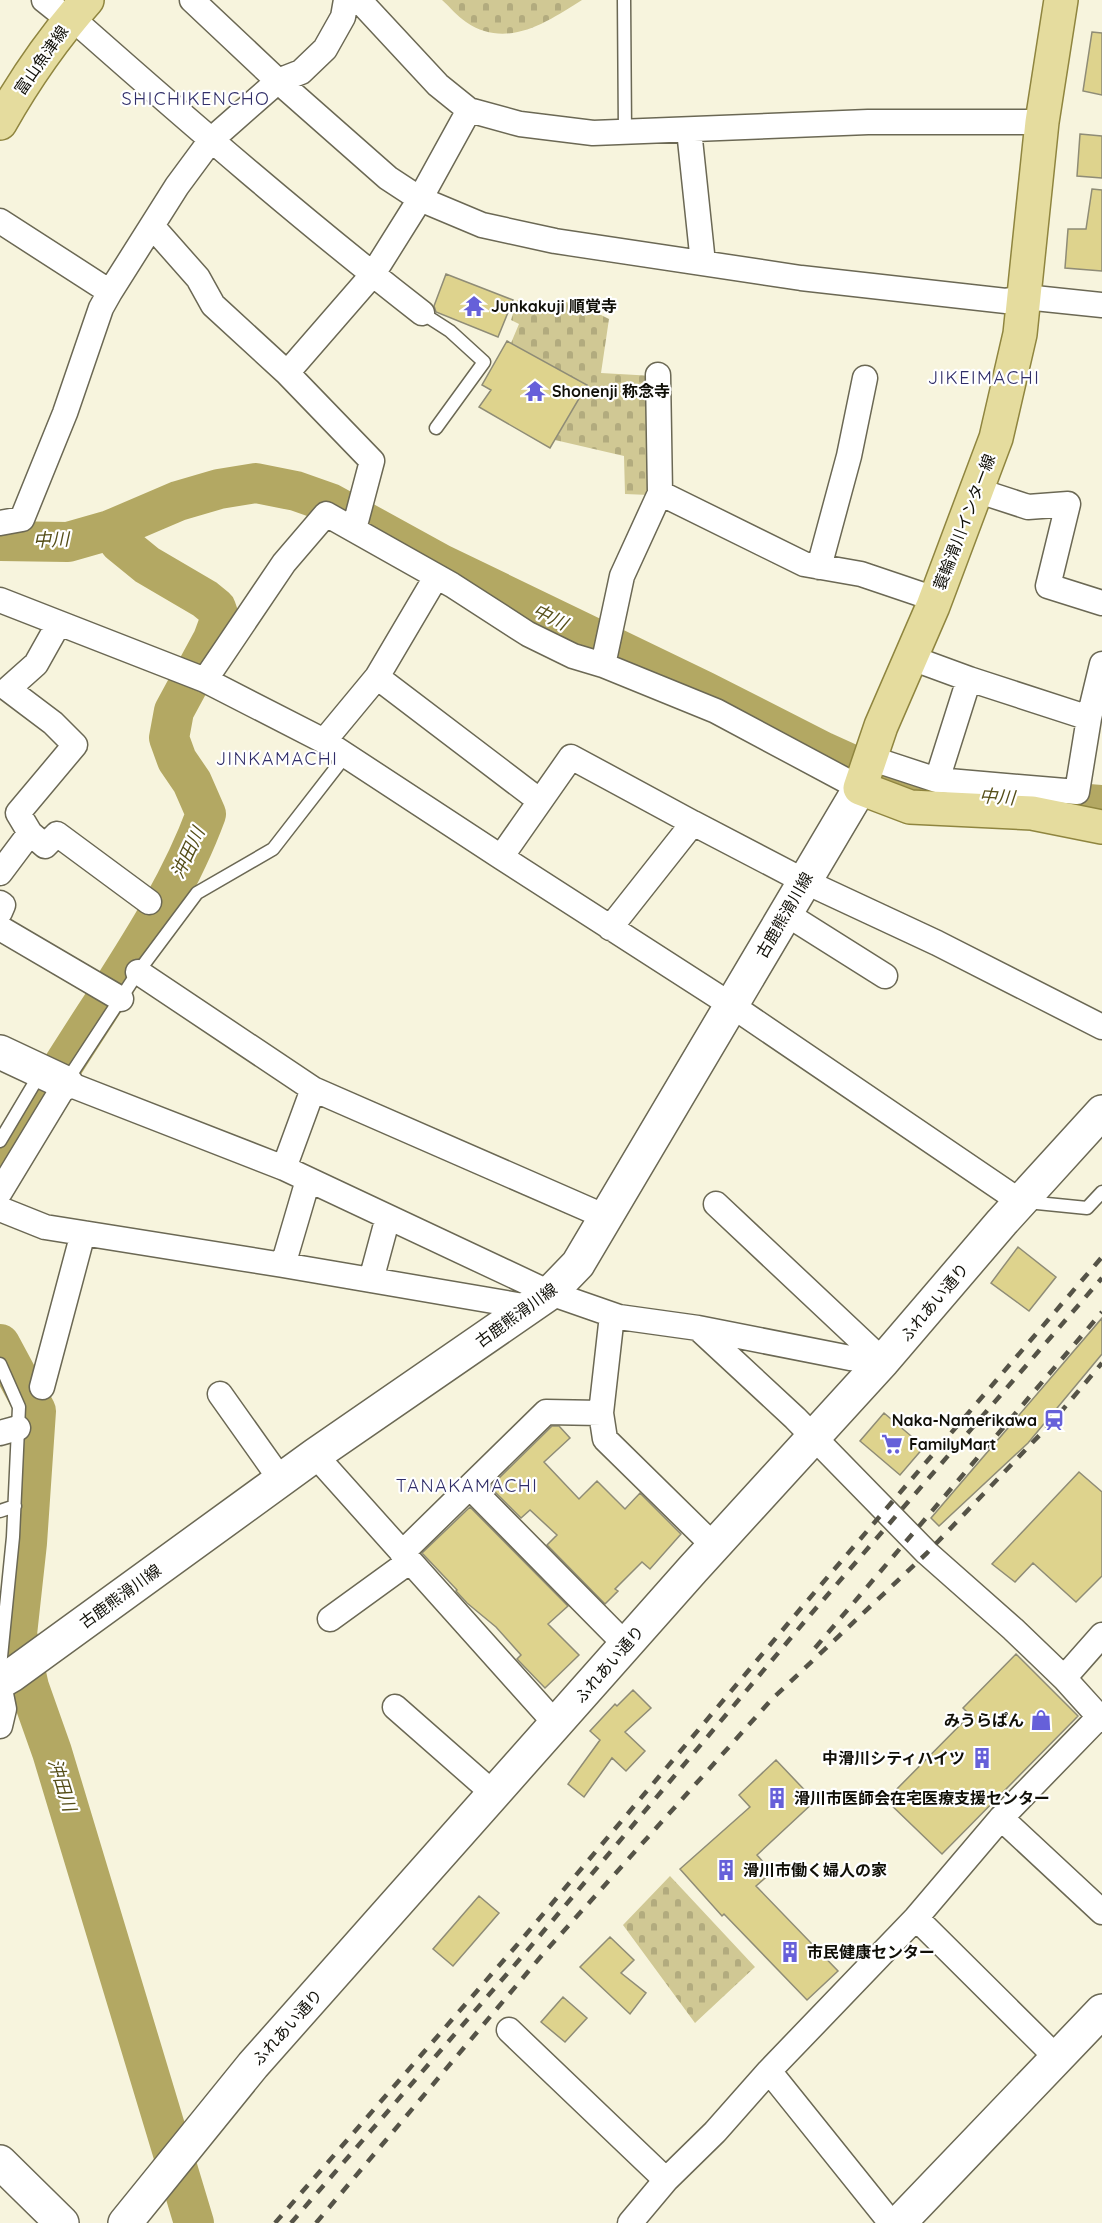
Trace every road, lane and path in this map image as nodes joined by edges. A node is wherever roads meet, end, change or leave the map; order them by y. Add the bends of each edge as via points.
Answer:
1 (44, 0) edge
2 (192, 0) edge
3 (346, 0) edge
4 (359, 0) edge
5 (624, 0) edge
6 (1061, 0) edge
7 (78, 10) edge
8 (278, 81) junction
9 (469, 110) junction
10 (1042, 122) junction
11 (0, 123) edge
12 (689, 129) junction
13 (625, 132) junction
14 (211, 140) junction
15 (420, 199) junction
16 (0, 221) edge
17 (152, 226) junction
18 (703, 263) junction
19 (373, 274) junction
20 (110, 292) junction
21 (1025, 297) junction
22 (1102, 305) edge
23 (422, 313) joint
24 (287, 373) junction
25 (658, 375) dead end
26 (865, 378) dead end
27 (436, 428) dead end
28 (976, 490) junction
29 (660, 493) junction
30 (0, 524) edge
31 (354, 529) junction
32 (819, 567) junction
33 (436, 577) junction
34 (935, 599) junction
35 (0, 600) edge
36 (1102, 603) edge
37 (59, 623) junction
38 (909, 657) junction
39 (1102, 664) edge
40 (603, 665) junction
41 (377, 677) junction
42 (205, 680) junction
43 (969, 680) junction
44 (4, 687) edge
45 (1089, 718) junction
46 (324, 741) junction
47 (346, 755) junction
48 (870, 758) junction
49 (937, 780) junction
50 (860, 788) junction
51 (540, 801) junction
52 (693, 823) junction
53 (1102, 827) edge
54 (30, 833) junction
55 (501, 857) junction
56 (0, 873) edge
57 (804, 881) junction
58 (149, 902) dead end
59 (0, 903) edge
60 (0, 912) edge
61 (785, 913) junction
62 (0, 928) edge
63 (610, 928) junction
64 (138, 972) junction
65 (885, 976) dead end
66 (121, 999) junction
67 (731, 1005) junction
68 (1102, 1027) edge
69 (0, 1052) edge
70 (54, 1077) junction
71 (314, 1089) junction
72 (1102, 1112) edge
73 (0, 1141) edge
74 (284, 1168) junction
75 (308, 1180) junction
76 (0, 1192) edge
77 (1102, 1192) edge
78 (1021, 1202) junction
79 (716, 1204) dead end
80 (0, 1209) edge
81 (388, 1217) junction
82 (606, 1217) junction
83 (83, 1233) junction
84 (283, 1265) junction
85 (371, 1280) junction
86 (539, 1300) junction
87 (612, 1315) junction
88 (698, 1328) junction
89 (883, 1361) junction
90 (0, 1364) edge
91 (42, 1388) dead end
92 (220, 1394) dead end
93 (602, 1413) junction
94 (9, 1430) edge
95 (814, 1437) junction
96 (315, 1455) junction
97 (281, 1480) junction
98 (470, 1487) junction
99 (15, 1506) junction
100 (0, 1511) edge
101 (714, 1546) junction
102 (406, 1557) junction
103 (330, 1619) dead end
104 (1102, 1635) edge
105 (626, 1645) junction
106 (10, 1674) edge
107 (1064, 1678) junction
108 (396, 1707) dead end
109 (1100, 1719) edge
110 (556, 1724) junction
111 (0, 1726) edge
112 (494, 1794) junction
113 (1001, 1818) junction
114 (1102, 1912) edge
115 (916, 1918) junction
116 (1102, 2011) edge
117 (509, 2030) dead end
118 (1057, 2058) junction
119 (769, 2071) junction
120 (0, 2162) edge
121 (666, 2180) junction
122 (62, 2223) edge
123 (124, 2223) edge
124 (630, 2223) edge
125 (891, 2223) edge
126 (899, 2223) edge

1 - 7 street
2 - 8 street
3 - 8 street via 343,17 325,49 301,72
4 - 9 street via 438,86
5 - 13 lane
6 - 10 main road, 蓑輪滑川インター線
7 - 11 main road, 富山魚津線
7 - 14 street via 82,27
8 - 14 street
8 - 15 street via 388,178
9 - 13 street via 520,124 593,133
9 - 15 street
10 - 12 street via 868,122
10 - 21 main road, 蓑輪滑川インター線
12 - 13 street
12 - 18 street
14 - 17 street
14 - 19 street
15 - 18 street via 482,225 555,241
15 - 19 street
16 - 20 street
17 - 20 street
17 - 24 street via 198,278 213,304
18 - 21 street via 1006,301
19 - 23 street
19 - 24 street
20 - 30 street via 22,519
21 - 22 street
21 - 28 main road, 蓑輪滑川インター線 via 996,438
23 - 27 lane via 450,331 484,362
24 - 31 street via 372,462
25 - 29 street
26 - 32 street
28 - 34 main road, 蓑輪滑川インター線
28 - 36 street via 1028,507 1068,504 1048,586
29 - 32 street via 804,564
29 - 40 street via 622,576
31 - 33 street
31 - 42 street via 326,514 284,563
32 - 34 street via 861,574
33 - 40 street via 528,634 573,656
33 - 41 street
34 - 38 main road, 蓑輪滑川インター線
35 - 37 street
37 - 42 street
37 - 44 street via 36,664
38 - 43 street
38 - 48 main road, 蓑輪滑川インター線
39 - 45 street
40 - 50 street via 716,711
41 - 46 street
41 - 51 street
42 - 46 street
43 - 45 street
43 - 49 street
44 - 54 street via 75,744 18,813
45 - 49 street via 1077,792
46 - 47 street
47 - 55 street
47 - 64 lane via 273,849 197,893
48 - 49 street
48 - 50 main road, 蓑輪滑川インター線
50 - 53 main road via 910,807 1032,813
50 - 57 street, 古鹿熊滑川線
51 - 52 street via 571,757
51 - 55 street
52 - 57 street
52 - 63 street
54 - 56 street
54 - 58 street via 45,846 57,834
55 - 63 street
57 - 61 street, 古鹿熊滑川線
57 - 68 street
59 - 60 street
61 - 65 street
61 - 67 street, 古鹿熊滑川線
62 - 66 street
63 - 67 street
64 - 66 lane
64 - 71 street
66 - 70 lane
67 - 78 street
67 - 82 street, 古鹿熊滑川線
69 - 70 street
70 - 73 lane
70 - 74 street
70 - 76 street
71 - 74 street
71 - 82 street
72 - 78 street, ふれあい通り
74 - 75 street
75 - 81 street
75 - 84 street
77 - 78 lane via 1087,1208
78 - 89 street, ふれあい通り
79 - 89 street
80 - 83 street via 45,1227
81 - 85 street
81 - 86 street
82 - 86 street, 古鹿熊滑川線 via 578,1264
83 - 84 street
83 - 91 street
84 - 85 street
85 - 86 street
86 - 87 street
86 - 96 street, 古鹿熊滑川線
87 - 88 street
87 - 93 street
88 - 89 street
88 - 95 street
89 - 95 street, ふれあい通り
90 - 94 lane via 19,1407
92 - 97 street
93 - 98 street via 546,1412
93 - 101 street via 605,1439
94 - 99 lane
95 - 101 street, ふれあい通り
95 - 107 street via 927,1553
96 - 97 street, 古鹿熊滑川線
96 - 102 street
97 - 106 street, 古鹿熊滑川線
98 - 102 street
98 - 105 street
99 - 100 lane
99 - 106 lane
101 - 105 street, ふれあい通り
102 - 103 street
102 - 110 street
104 - 107 street
105 - 110 street, ふれあい通り
106 - 111 street
107 - 109 street
108 - 112 street
109 - 113 street
110 - 112 street, ふれあい通り
112 - 123 street, ふれあい通り via 253,2065
113 - 114 street
113 - 115 street
115 - 118 street
115 - 119 street
116 - 118 street
117 - 121 street
118 - 126 street
119 - 121 street
119 - 125 street
120 - 122 street
121 - 124 street

